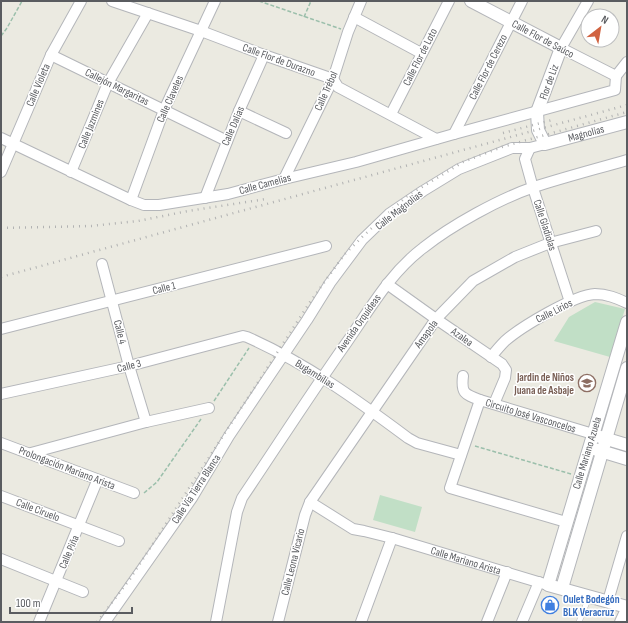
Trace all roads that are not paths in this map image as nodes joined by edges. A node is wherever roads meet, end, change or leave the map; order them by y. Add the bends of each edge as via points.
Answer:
1 (82, 1) edge
2 (112, 1) edge
3 (215, 1) edge
4 (361, 1) edge
5 (450, 1) edge
6 (471, 1) edge
7 (522, 1) edge
8 (588, 1) edge
9 (148, 13) junction
10 (354, 17) junction
11 (511, 22) junction
12 (201, 31) junction
13 (561, 48) junction
14 (421, 54) junction
15 (51, 55) junction
16 (264, 55) junction
17 (627, 62) edge
18 (616, 76) junction
19 (333, 79) junction
20 (108, 83) junction
21 (164, 110) junction
22 (239, 111) junction
23 (537, 112) junction
24 (391, 114) junction
25 (627, 122) edge
26 (286, 133) dead end
27 (454, 134) junction
28 (1, 138) edge
29 (436, 139) junction
30 (227, 141) junction
31 (14, 144) junction
32 (545, 144) junction
33 (530, 148) junction
34 (627, 160) edge
35 (1, 172) edge
36 (71, 172) junction
37 (284, 179) junction
38 (533, 188) junction
39 (205, 198) junction
40 (131, 200) junction
41 (596, 231) dead end
42 (550, 243) junction
43 (326, 246) dead end
44 (102, 264) dead end
45 (387, 284) junction
46 (112, 301) junction
47 (570, 302) junction
48 (627, 303) edge
49 (436, 319) junction
50 (627, 322) edge
51 (1, 329) edge
52 (254, 340) joint
53 (283, 354) junction
54 (490, 357) junction
55 (129, 366) junction
56 (627, 368) edge
57 (463, 376) dead end
58 (323, 377) junction
59 (1, 394) edge
60 (480, 400) junction
61 (494, 404) junction
62 (209, 408) road end
63 (373, 412) junction
64 (146, 422) junction
65 (593, 434) junction
66 (605, 438) junction
67 (1, 443) edge
68 (627, 445) edge
69 (589, 447) junction
70 (602, 451) junction
71 (30, 453) junction
72 (461, 455) junction
73 (627, 459) edge
74 (97, 480) junction
75 (134, 493) road end
76 (1, 496) edge
77 (310, 502) junction
78 (566, 522) junction
79 (80, 526) junction
80 (627, 536) edge
81 (392, 538) junction
82 (119, 541) dead end
83 (1, 560) edge
84 (507, 572) junction
85 (56, 582) junction
86 (544, 583) junction
87 (562, 588) junction
88 (83, 592) dead end
89 (589, 596) junction
90 (608, 601) junction
91 (627, 607) edge
92 (39, 622) edge
93 (105, 622) edge
94 (216, 622) edge
95 (278, 622) edge
96 (361, 622) edge
97 (487, 622) edge
98 (522, 622) edge
99 (579, 622) edge
100 (620, 622) edge

1 - 15 street, Calle Violeta
2 - 9 street, Calle Flor de Durazno
3 - 12 street, Calle Claveles
4 - 10 street, Calle Trébol
5 - 14 street, Calle Flor de Loto
6 - 11 street, Calle Flor de Saúco
7 - 11 street, Calle Flor de Cerezo
8 - 13 street, Flor de Liz
9 - 12 street, Calle Flor de Durazno
9 - 20 street, Calle Jazmines
10 - 14 street
10 - 19 street, Calle Trébol
11 - 13 street, Calle Flor de Saúco
11 - 27 street, Calle Flor de Cerezo
12 - 16 street, Calle Flor de Durazno
12 - 21 street, Calle Claveles
13 - 18 street, Calle Flor de Saúco
13 - 23 street, Flor de Liz
14 - 24 street, Calle Flor de Loto
15 - 20 street, Callejón Margaritas
15 - 31 street, Calle Violeta
16 - 19 street, Calle Flor de Durazno
16 - 22 street, Calle Dalias
17 - 18 street
18 - 23 street, Calle Camelias via 615,90
19 - 24 street, Calle Flor de Durazno via 338,87
19 - 37 street, Calle Trébol
20 - 21 street, Callejón Margaritas
20 - 36 street, Calle Jazmines
21 - 30 street, Callejón Margaritas
21 - 40 street, Calle Claveles
22 - 26 street
22 - 30 street, Calle Dalias
23 - 27 street, Calle Camelias
23 - 32 street, Flor de Liz via 538,130
24 - 29 street, Calle Flor de Durazno
25 - 32 street, Magnolias
27 - 29 street, Calle Camelias
28 - 31 street, Calle Camelias
29 - 37 street, Calle Camelias
30 - 39 street, Calle Dalias
31 - 35 street, Calle Violeta
31 - 36 street, Calle Camelias
32 - 33 street, Calle Magnolias
33 - 38 street, Calle Gladiolas via 526,159
33 - 53 street, Calle Magnolias via 512,148 459,169 389,214 362,240
34 - 38 street, Avenida Orquídeas
36 - 40 street, Calle Camelias
37 - 39 street, Calle Camelias via 252,189
38 - 42 street, Calle Gladiolas
38 - 45 street, Avenida Orquídeas via 497,203 444,233 423,248
39 - 40 street, Calle Camelias via 159,205 144,205
41 - 42 street, Amapola
42 - 47 street, Calle Gladiolas
42 - 49 street, Amapola via 515,257 473,281
43 - 46 street, Calle 1
44 - 46 street, Calle 4
45 - 49 street, Azalea
45 - 58 street, Avenida Orquídeas
46 - 51 street, Calle 1
46 - 55 street, Calle 4
47 - 48 street, Calle Lirios via 593,294 608,295
47 - 54 street, Calle Lirios via 530,323
49 - 54 street, Azalea
49 - 63 street, Amapola
50 - 65 street, Calle Mariano Azuela
52 - 53 street, Bugambilias
52 - 55 street, Calle 3 via 243,336
53 - 58 street, Bugambilias
53 - 93 street, Calle Vía Tierra Blanca via 192,498
54 - 61 street, Azalea via 502,364 506,370
55 - 59 street, Calle 3
55 - 64 street, Calle 4
56 - 66 street, Calle Mariano Azuela
57 - 60 street, Circuito José Vasconcelos via 462,388 466,395
58 - 63 street, Bugambilias
58 - 94 street, Avenida Orquídeas via 242,498 237,512
60 - 61 street, Circuito José Vasconcelos
60 - 72 street
61 - 65 street, Circuito José Vasconcelos
62 - 64 street
63 - 72 street, Bugambilias via 417,443
63 - 77 street, Amapola
64 - 71 street
65 - 66 street, Circuito José Vasconcelos
65 - 69 street, Calle Mariano Azuela
66 - 68 street, Circuito José Vasconcelos
66 - 70 street, Calle Mariano Azuela
67 - 71 street, Prolongación Mariano Arista
69 - 70 street
69 - 78 street, Calle Mariano Azuela
70 - 73 street
70 - 87 street, Calle Mariano Azuela
71 - 74 street, Prolongación Mariano Arista
72 - 78 street via 450,488
74 - 75 street, Prolongación Mariano Arista
74 - 79 street, Calle Piña
76 - 79 street, Calle Ciruelo
77 - 81 street, Calle Mariano Arista via 353,529
77 - 95 street, Calle Leona Vicario
78 - 86 street, Calle Mariano Azuela
79 - 82 street, Calle Ciruelo
79 - 85 street, Calle Piña
80 - 90 street
81 - 84 street, Calle Mariano Arista
81 - 96 street
83 - 85 street
84 - 86 street, Calle Mariano Arista
84 - 97 street
85 - 88 street
85 - 92 street, Calle Piña
86 - 87 street, Calle Mariano Arista
86 - 98 street
87 - 89 street, Calle Mariano Arista
89 - 90 street, Calle Mariano Arista
89 - 99 lane
90 - 91 street, Calle Mariano Arista
91 - 100 street

